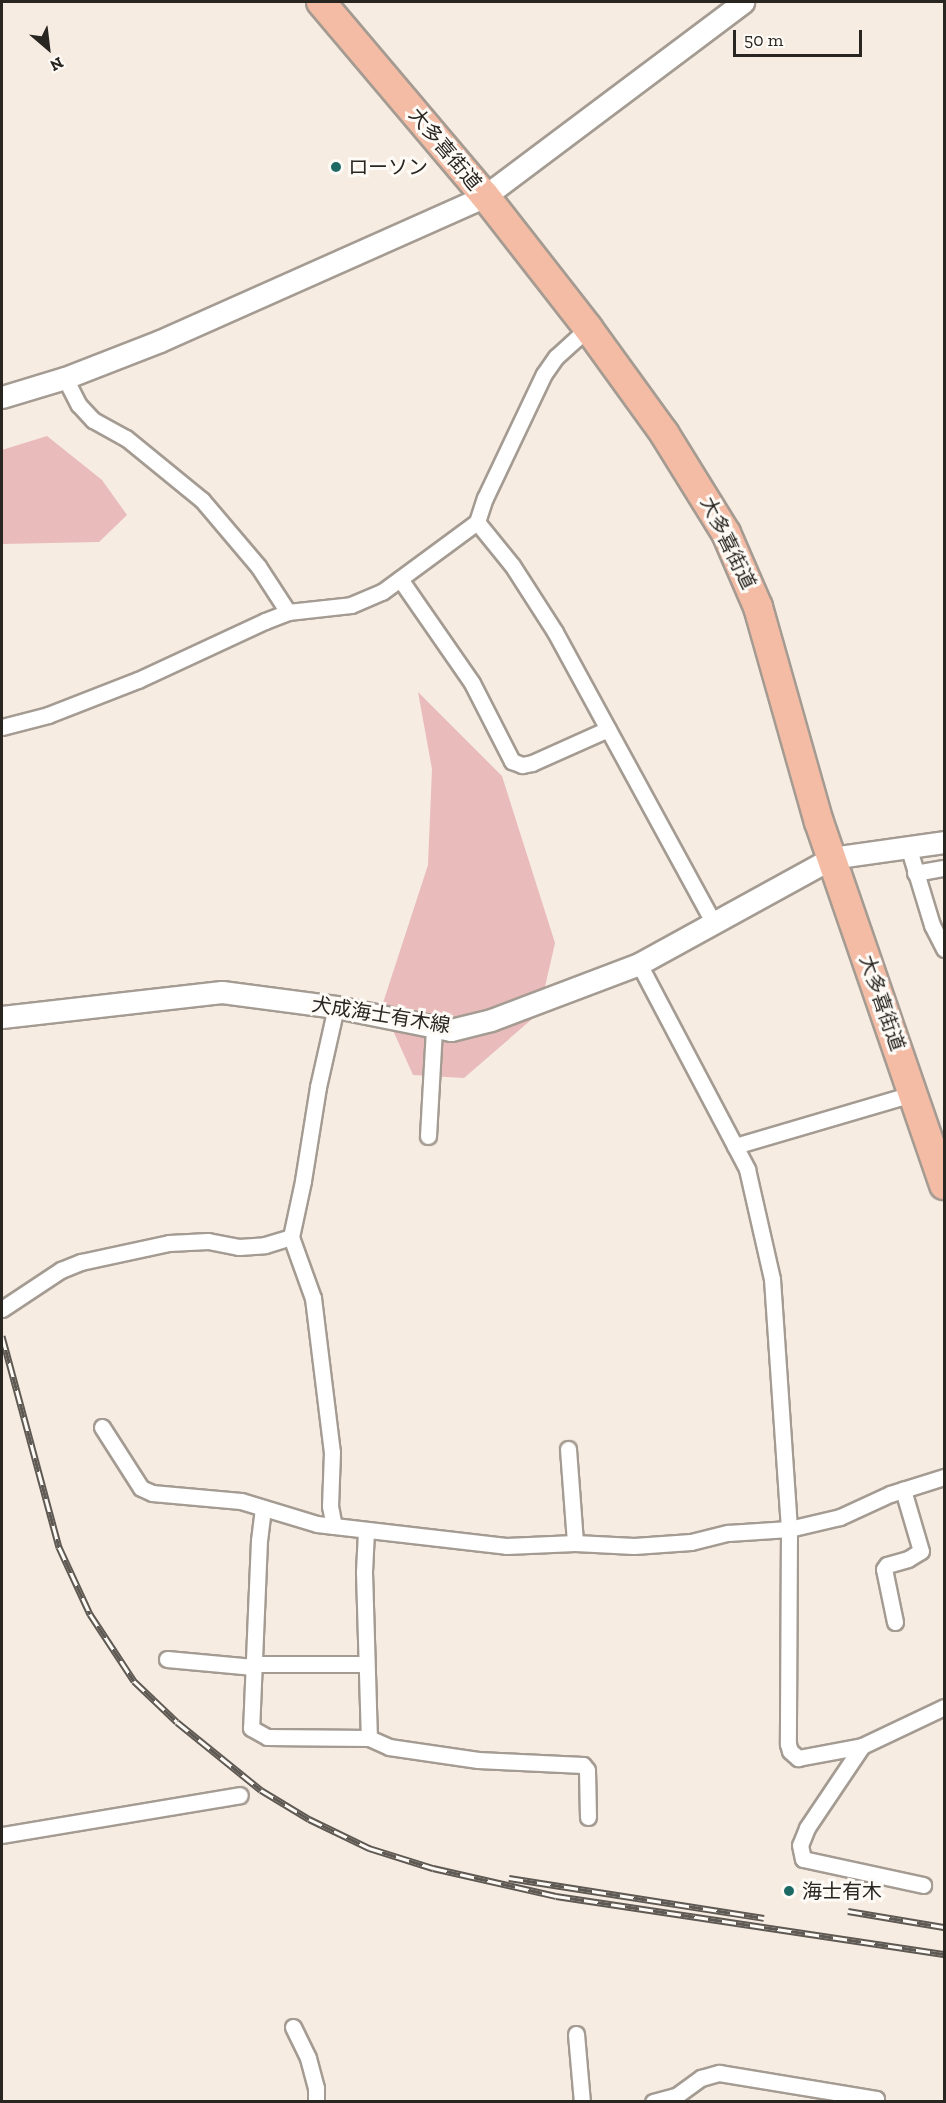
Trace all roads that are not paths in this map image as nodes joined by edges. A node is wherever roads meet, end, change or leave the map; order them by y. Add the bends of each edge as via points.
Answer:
1 (321, 2) edge
2 (743, 2) edge
3 (485, 196) junction
4 (588, 328) junction
5 (64, 378) junction
6 (2, 397) edge
7 (477, 522) junction
8 (400, 579) junction
9 (288, 612) junction
10 (2, 727) edge
11 (608, 729) junction
12 (945, 842) edge
13 (908, 846) junction
14 (832, 858) junction
15 (945, 868) edge
16 (915, 873) junction
17 (714, 924) junction
18 (945, 949) edge
19 (639, 964) junction
20 (336, 1007) junction
21 (2, 1017) edge
22 (434, 1027) junction
23 (912, 1094) junction
24 (429, 1136) dead end
25 (735, 1146) junction
26 (945, 1185) edge
27 (291, 1237) junction
28 (2, 1309) edge
29 (102, 1426) dead end
30 (568, 1449) dead end
31 (945, 1478) edge
32 (903, 1490) junction
33 (263, 1508) junction
34 (334, 1526) junction
35 (789, 1529) junction
36 (366, 1531) junction
37 (575, 1543) junction
38 (895, 1622) dead end
39 (167, 1659) dead end
40 (366, 1664) junction
41 (255, 1666) junction
42 (945, 1707) edge
43 (369, 1737) junction
44 (862, 1746) junction
45 (240, 1795) dead end
46 (588, 1817) dead end
47 (2, 1835) edge
48 (922, 1886) dead end
49 (293, 2026) dead end
50 (576, 2034) dead end
51 (316, 2102) edge
52 (582, 2102) edge
53 (653, 2102) edge
54 (876, 2102) edge

1 - 3 highway, 大多喜街道
2 - 3 street
3 - 4 highway, 大多喜街道
3 - 5 street via 160,341
4 - 7 street via 556,357 544,375
4 - 14 highway, 大多喜街道 via 692,476 740,560 758,607
5 - 6 street
5 - 9 street via 93,420 126,438 202,500 258,566
7 - 8 street
7 - 11 street via 512,565 555,632
8 - 9 street via 382,592 351,605
8 - 11 street via 472,683 512,761 532,763
9 - 10 street via 138,680 48,715
11 - 17 street
12 - 13 street
13 - 14 street
13 - 16 street
14 - 17 street, 犬成海士有木線
14 - 23 highway, 大多喜街道
15 - 16 street
16 - 18 street via 932,926
17 - 19 street, 犬成海士有木線
19 - 22 street, 犬成海士有木線 via 491,1020 452,1030
19 - 25 street
20 - 21 street, 犬成海士有木線 via 222,992
20 - 22 street, 犬成海士有木線
20 - 27 street
22 - 24 street
23 - 25 street
23 - 26 highway, 大多喜街道
25 - 35 street via 747,1169 772,1279
27 - 28 street via 239,1247 208,1241 170,1244 81,1262 61,1270
27 - 34 street via 314,1299 332,1452 330,1506
29 - 33 street via 141,1488 152,1493 241,1501
30 - 37 street
31 - 32 street
32 - 35 street via 840,1517
32 - 38 street via 921,1551 884,1569
33 - 34 street
33 - 41 street
34 - 36 street
35 - 37 street via 728,1533 692,1542
35 - 44 street via 790,1751 798,1758
36 - 37 street via 506,1546
36 - 40 street
39 - 41 street
40 - 41 street
40 - 43 street
41 - 43 street via 250,1718 251,1728 257,1733 267,1737
42 - 44 street
43 - 46 street via 388,1747 478,1760 583,1765 587,1770
44 - 48 street via 807,1828 800,1845 803,1859
45 - 47 street
49 - 51 street via 308,2058
50 - 52 street
53 - 54 street via 675,2096 701,2078 719,2073

